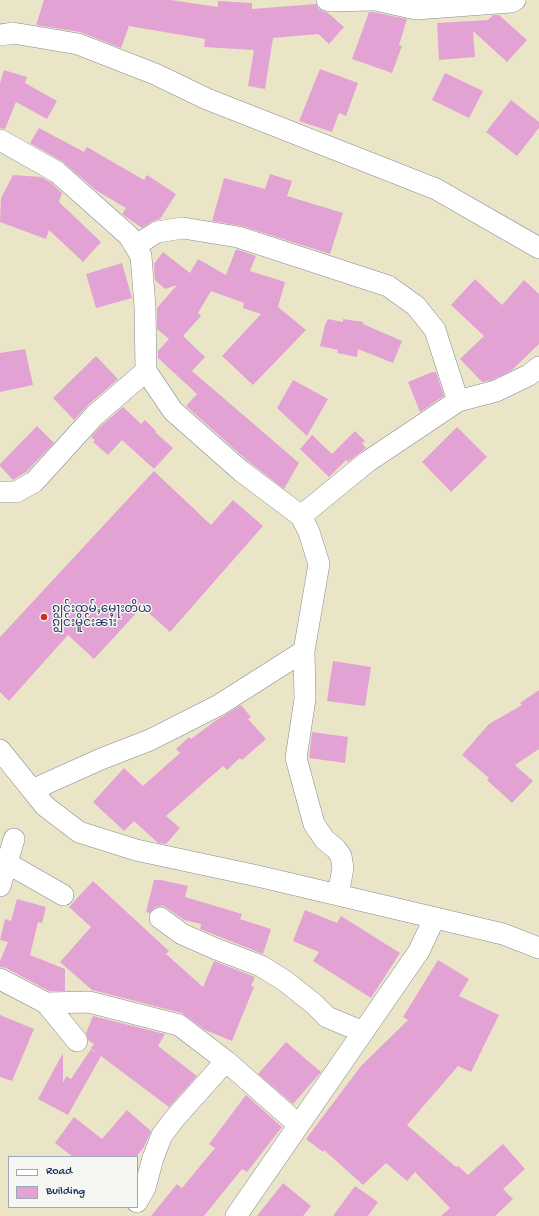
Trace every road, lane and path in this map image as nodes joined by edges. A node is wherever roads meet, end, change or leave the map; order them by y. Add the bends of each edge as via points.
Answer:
1 (327, 0) edge
2 (372, 0) edge
3 (376, 0) edge
4 (515, 0) edge
5 (0, 35) edge
6 (0, 140) edge
7 (135, 246) junction
8 (539, 248) edge
9 (539, 367) edge
10 (146, 371) junction
11 (458, 401) junction
12 (0, 492) edge
13 (301, 516) junction
14 (304, 651) junction
15 (0, 750) edge
16 (32, 790) junction
17 (14, 839) dead end
18 (7, 863) junction
19 (0, 886) edge
20 (63, 895) dead end
21 (338, 896) junction
22 (160, 918) dead end
23 (434, 919) junction
24 (539, 948) edge
25 (0, 979) edge
26 (46, 1003) junction
27 (363, 1032) junction
28 (77, 1041) dead end
29 (226, 1061) junction
30 (299, 1125) junction
31 (138, 1200) edge
32 (236, 1216) edge

1 - 2 street
3 - 4 street via 416,9
5 - 8 street via 13,34 78,44 148,71 207,99 436,189
6 - 7 street via 57,172 130,236
7 - 10 street via 141,256
7 - 11 street via 157,232 183,228 204,231 238,237 388,286 416,306 436,330
9 - 11 street via 529,375 496,391
10 - 12 street via 95,415 34,482 16,492
10 - 13 street via 173,410 241,471
11 - 13 street via 367,462
13 - 14 street via 319,564
14 - 16 street via 219,706 150,740
14 - 21 street via 305,699 296,758 314,824 341,856 343,868
15 - 16 street
16 - 21 street via 45,806 79,832 136,850
17 - 18 street
18 - 19 street
18 - 20 street
21 - 23 street
22 - 27 street via 182,934 261,966 285,981 327,1017
23 - 24 street via 503,934
23 - 27 street via 419,951
25 - 26 street
26 - 28 street
26 - 29 street via 89,1002 180,1025
27 - 30 street
29 - 30 street
29 - 31 street via 162,1135 152,1158 145,1188
30 - 32 street

